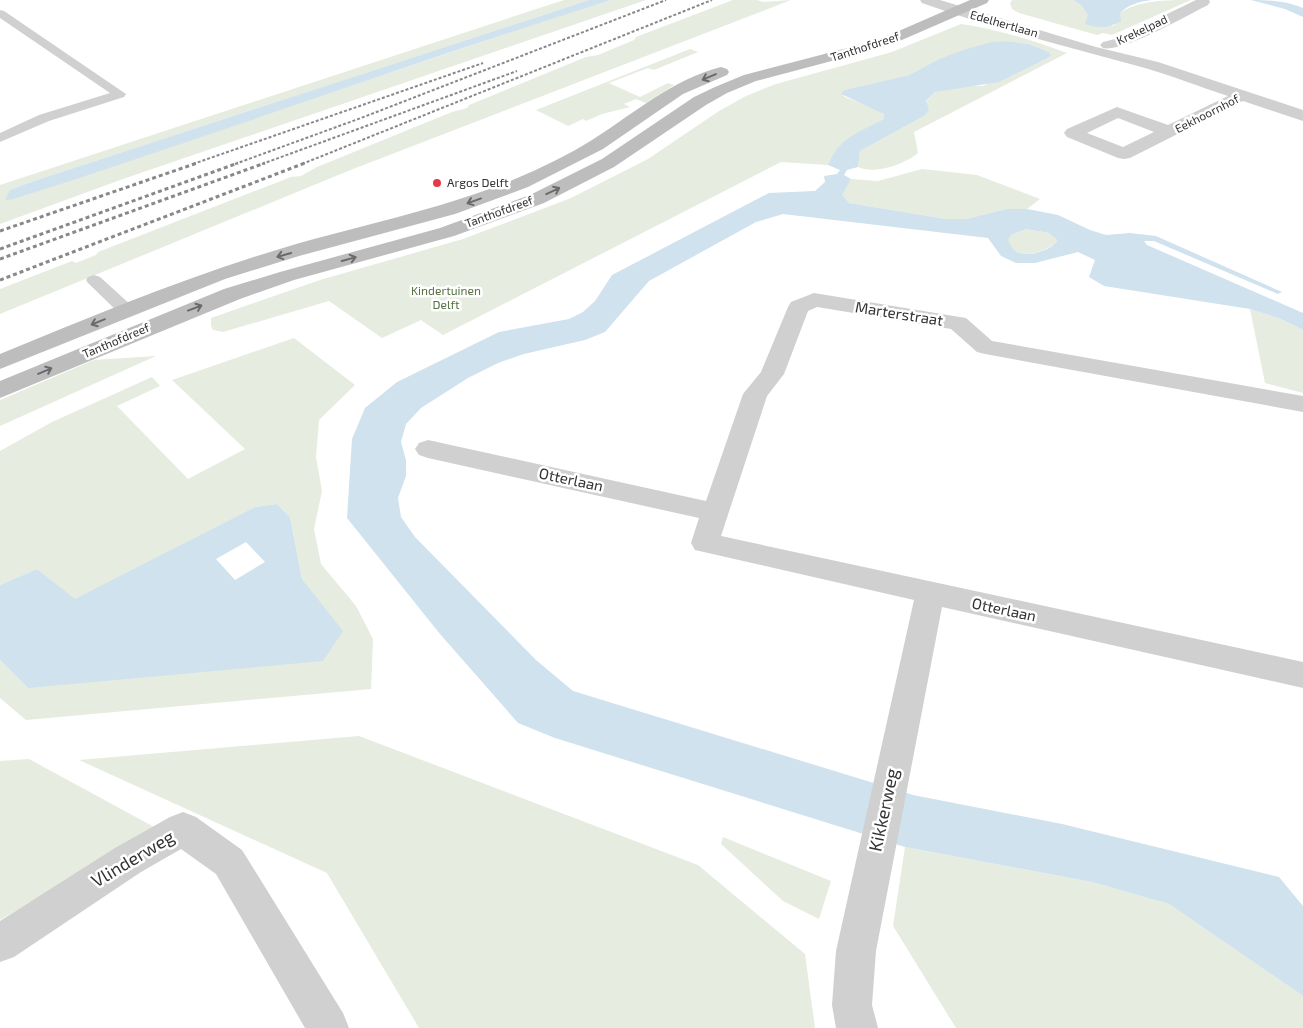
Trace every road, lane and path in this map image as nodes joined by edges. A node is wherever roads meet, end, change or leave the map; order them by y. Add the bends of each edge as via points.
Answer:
1 (933, 1) edge
2 (1203, 2) dead end
3 (971, 5) edge
4 (909, 11) dead end
5 (0, 14) edge
6 (866, 30) dead end
7 (1108, 46) junction
8 (1152, 65) junction
9 (1244, 95) junction
10 (1303, 116) edge
11 (1170, 132) dead end
12 (0, 138) edge
13 (94, 280) dead end
14 (126, 310) junction
15 (0, 362) edge
16 (0, 390) edge
17 (1303, 404) edge
18 (428, 449) dead end
19 (714, 512) junction
20 (705, 544) joint
21 (930, 594) junction
22 (1303, 675) edge
23 (0, 943) edge
24 (328, 1028) edge
25 (857, 1028) edge

1 - 3 street, Edelhertlaan
1 - 4 street, Tanthofdreef
2 - 7 street, Krekelpad
3 - 7 street, Edelhertlaan
3 - 8 street, Edelhertlaan via 1091,50
16 -> 3 street, Tanthofdreef via 232,294 447,232 537,199 608,163 721,90 750,78 883,43
5 - 12 lane via 120,94 44,118
6 -> 14 street, Tanthofdreef via 705,78 677,91 597,145 558,166 492,194 448,210 257,262
7 - 8 street, Edelhertlaan
8 - 9 street, Edelhertlaan
9 - 10 street, Edelhertlaan
9 - 11 street, Eekhoornhof
13 - 14 lane
14 -> 15 street, Tanthofdreef
17 - 19 street, Marterstraat via 985,347 958,323 814,300 799,306 772,374 755,394
18 - 19 street, Otterlaan
19 - 20 street, Marterstraat
20 - 21 street, Otterlaan
21 - 22 street, Otterlaan
21 - 25 street, Kikkerweg via 856,951 852,1005
23 - 24 street, Vlinderweg via 128,860 183,829 229,862

